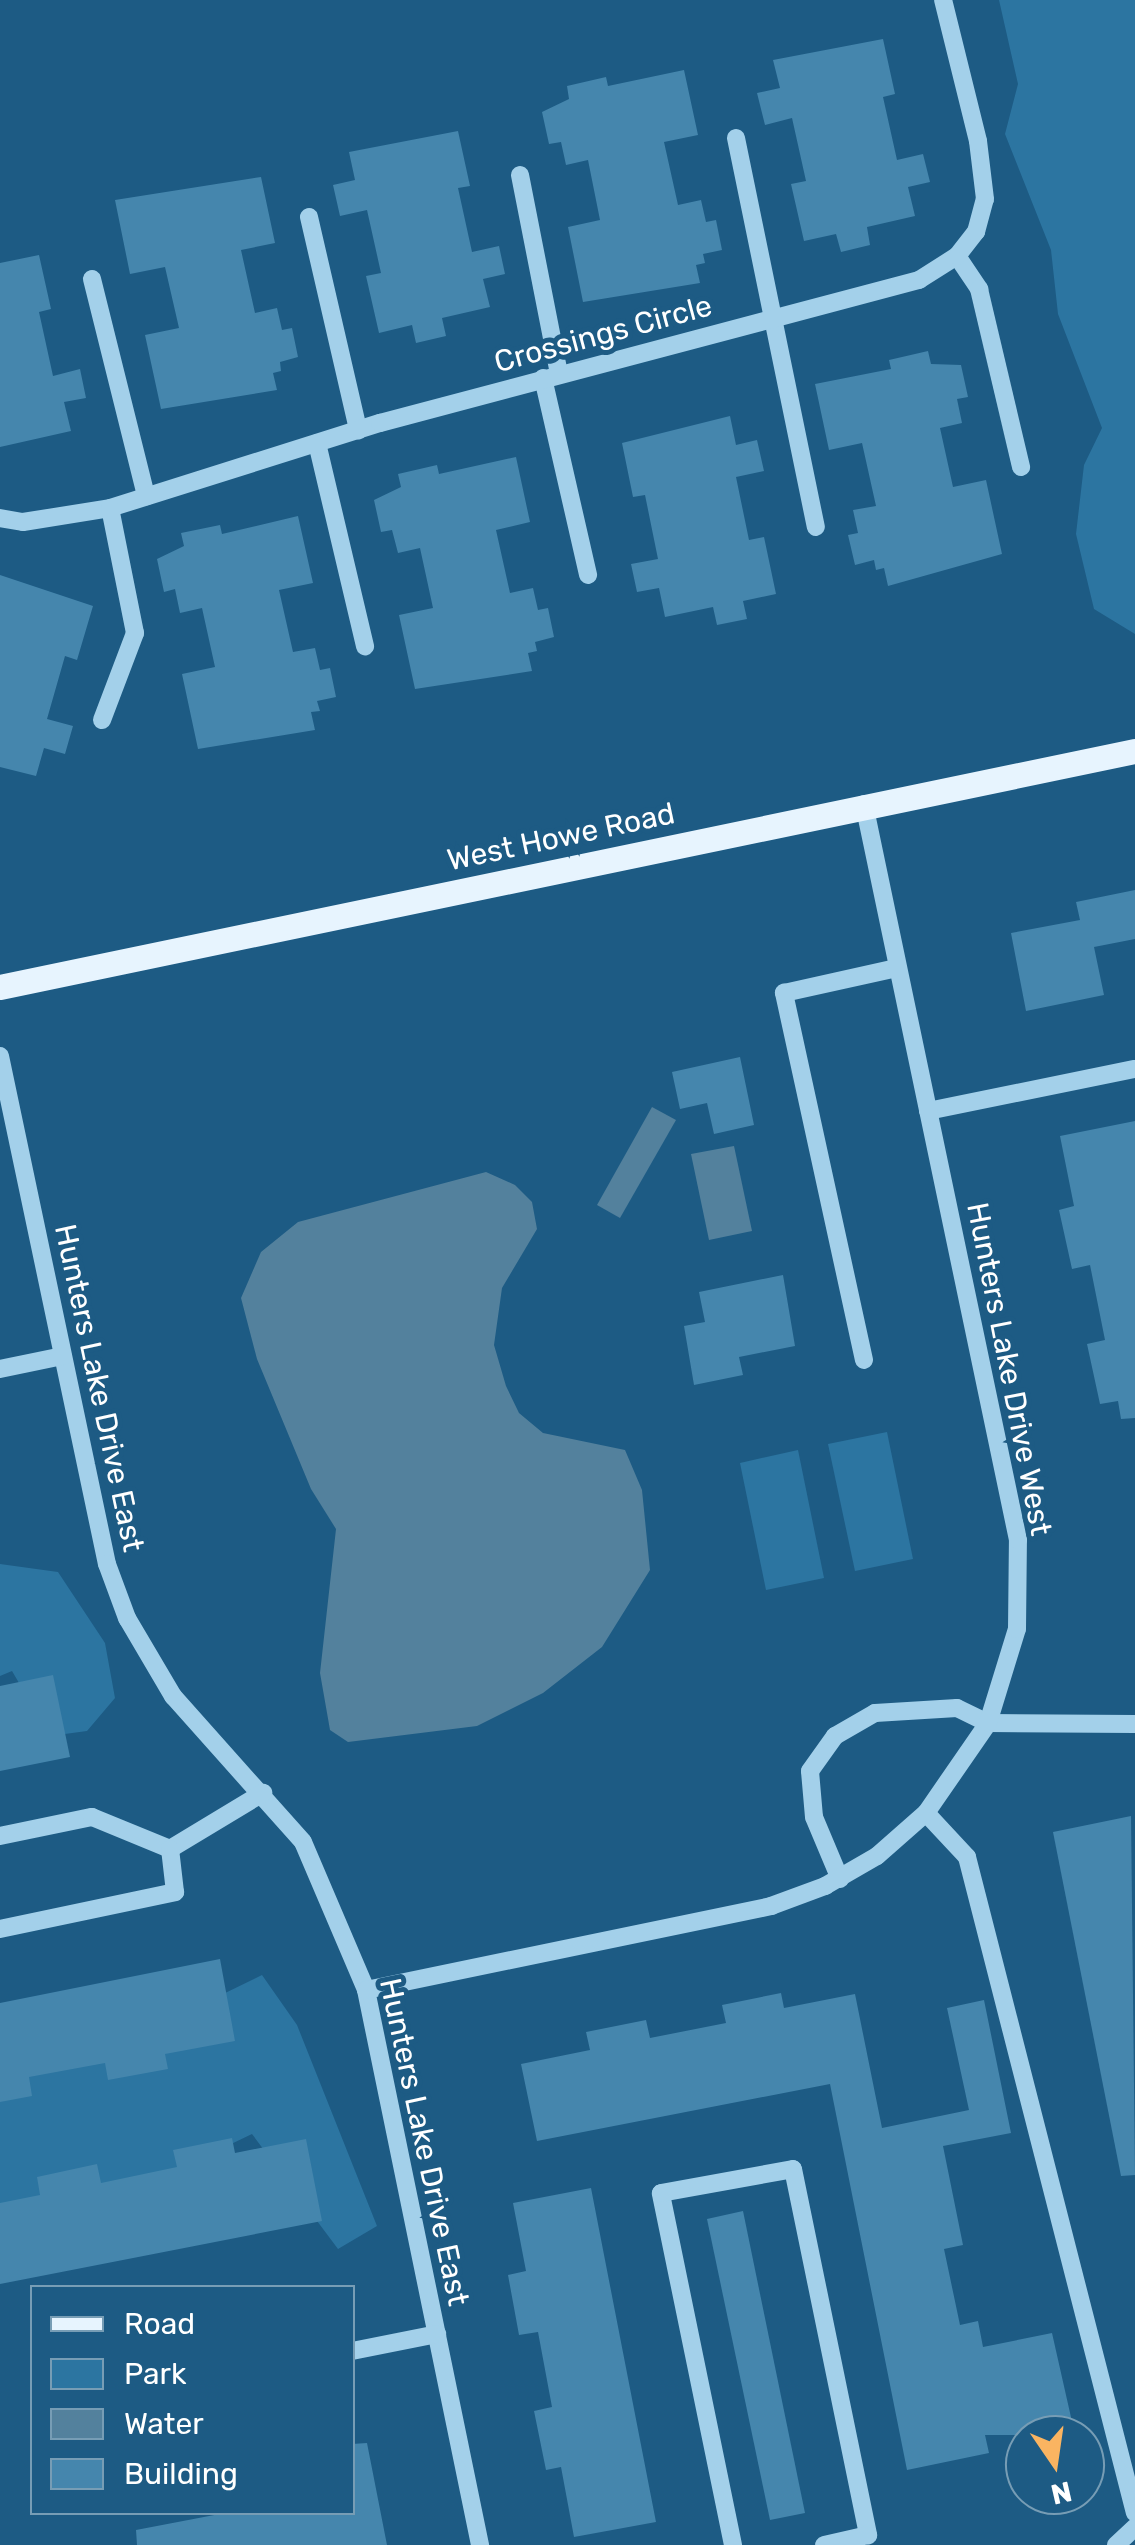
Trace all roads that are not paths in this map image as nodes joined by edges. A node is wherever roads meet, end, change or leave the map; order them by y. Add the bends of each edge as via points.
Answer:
1 (943, 0) edge
2 (736, 138) dead end
3 (520, 176) dead end
4 (309, 216) dead end
5 (958, 256) junction
6 (92, 279) dead end
7 (772, 316) junction
8 (551, 376) junction
9 (358, 430) junction
10 (316, 443) junction
11 (1022, 467) dead end
12 (146, 496) junction
13 (110, 508) junction
14 (0, 518) edge
15 (816, 527) dead end
16 (588, 575) dead end
17 (366, 646) dead end
18 (102, 720) dead end
19 (1135, 752) edge
20 (864, 804) junction
21 (897, 968) junction
22 (0, 987) edge
23 (0, 1056) edge
24 (1135, 1068) edge
25 (928, 1112) junction
26 (63, 1356) junction
27 (864, 1360) dead end
28 (0, 1369) edge
29 (988, 1722) junction
30 (1135, 1724) edge
31 (264, 1793) junction
32 (926, 1814) junction
33 (0, 1836) edge
34 (170, 1849) junction
35 (840, 1878) junction
36 (0, 1929) edge
37 (366, 1990) junction
38 (437, 2334) junction
39 (355, 2350) edge
40 (1135, 2513) edge
41 (1135, 2527) edge
42 (480, 2545) edge
43 (733, 2545) edge
44 (824, 2545) edge
45 (1116, 2545) edge

1 - 5 street via 978,141 985,199 976,232
2 - 7 street
3 - 8 street
4 - 9 street
5 - 7 street, Crossings Circle via 919,280
5 - 11 street via 980,289
6 - 12 street
7 - 8 street, Crossings Circle
7 - 15 street
8 - 9 street, Crossings Circle
8 - 16 street
9 - 10 street, Crossings Circle
10 - 12 street, Crossings Circle
10 - 17 street
12 - 13 street, Crossings Circle
13 - 14 street, Crossings Circle via 23,522
13 - 18 street via 135,633
19 - 20 main road, West Howe Road
20 - 21 street, Hunters Lake Drive West
20 - 22 main road, West Howe Road
21 - 25 street, Hunters Lake Drive West
21 - 27 street via 784,993
23 - 26 street, Hunters Lake Drive East
24 - 25 street
25 - 29 street, Hunters Lake Drive West via 1018,1540 1017,1628
26 - 28 street
26 - 31 street, Hunters Lake Drive East via 107,1564 127,1618 173,1696
29 - 30 street
29 - 32 street, Hunters Lake Drive West
29 - 35 street via 956,1708 875,1713 834,1736 810,1771 814,1817
31 - 34 street
31 - 37 street, Hunters Lake Drive East via 319,1868
32 - 35 street, Hunters Lake Drive West
32 - 40 street via 968,1857
33 - 34 street via 92,1817
34 - 36 street via 174,1892
35 - 37 street, Hunters Lake Drive West via 771,1906
37 - 38 street, Hunters Lake Drive East
38 - 39 street
38 - 42 street, Hunters Lake Drive East
41 - 45 street
43 - 44 street via 661,2192 792,2169 868,2535

